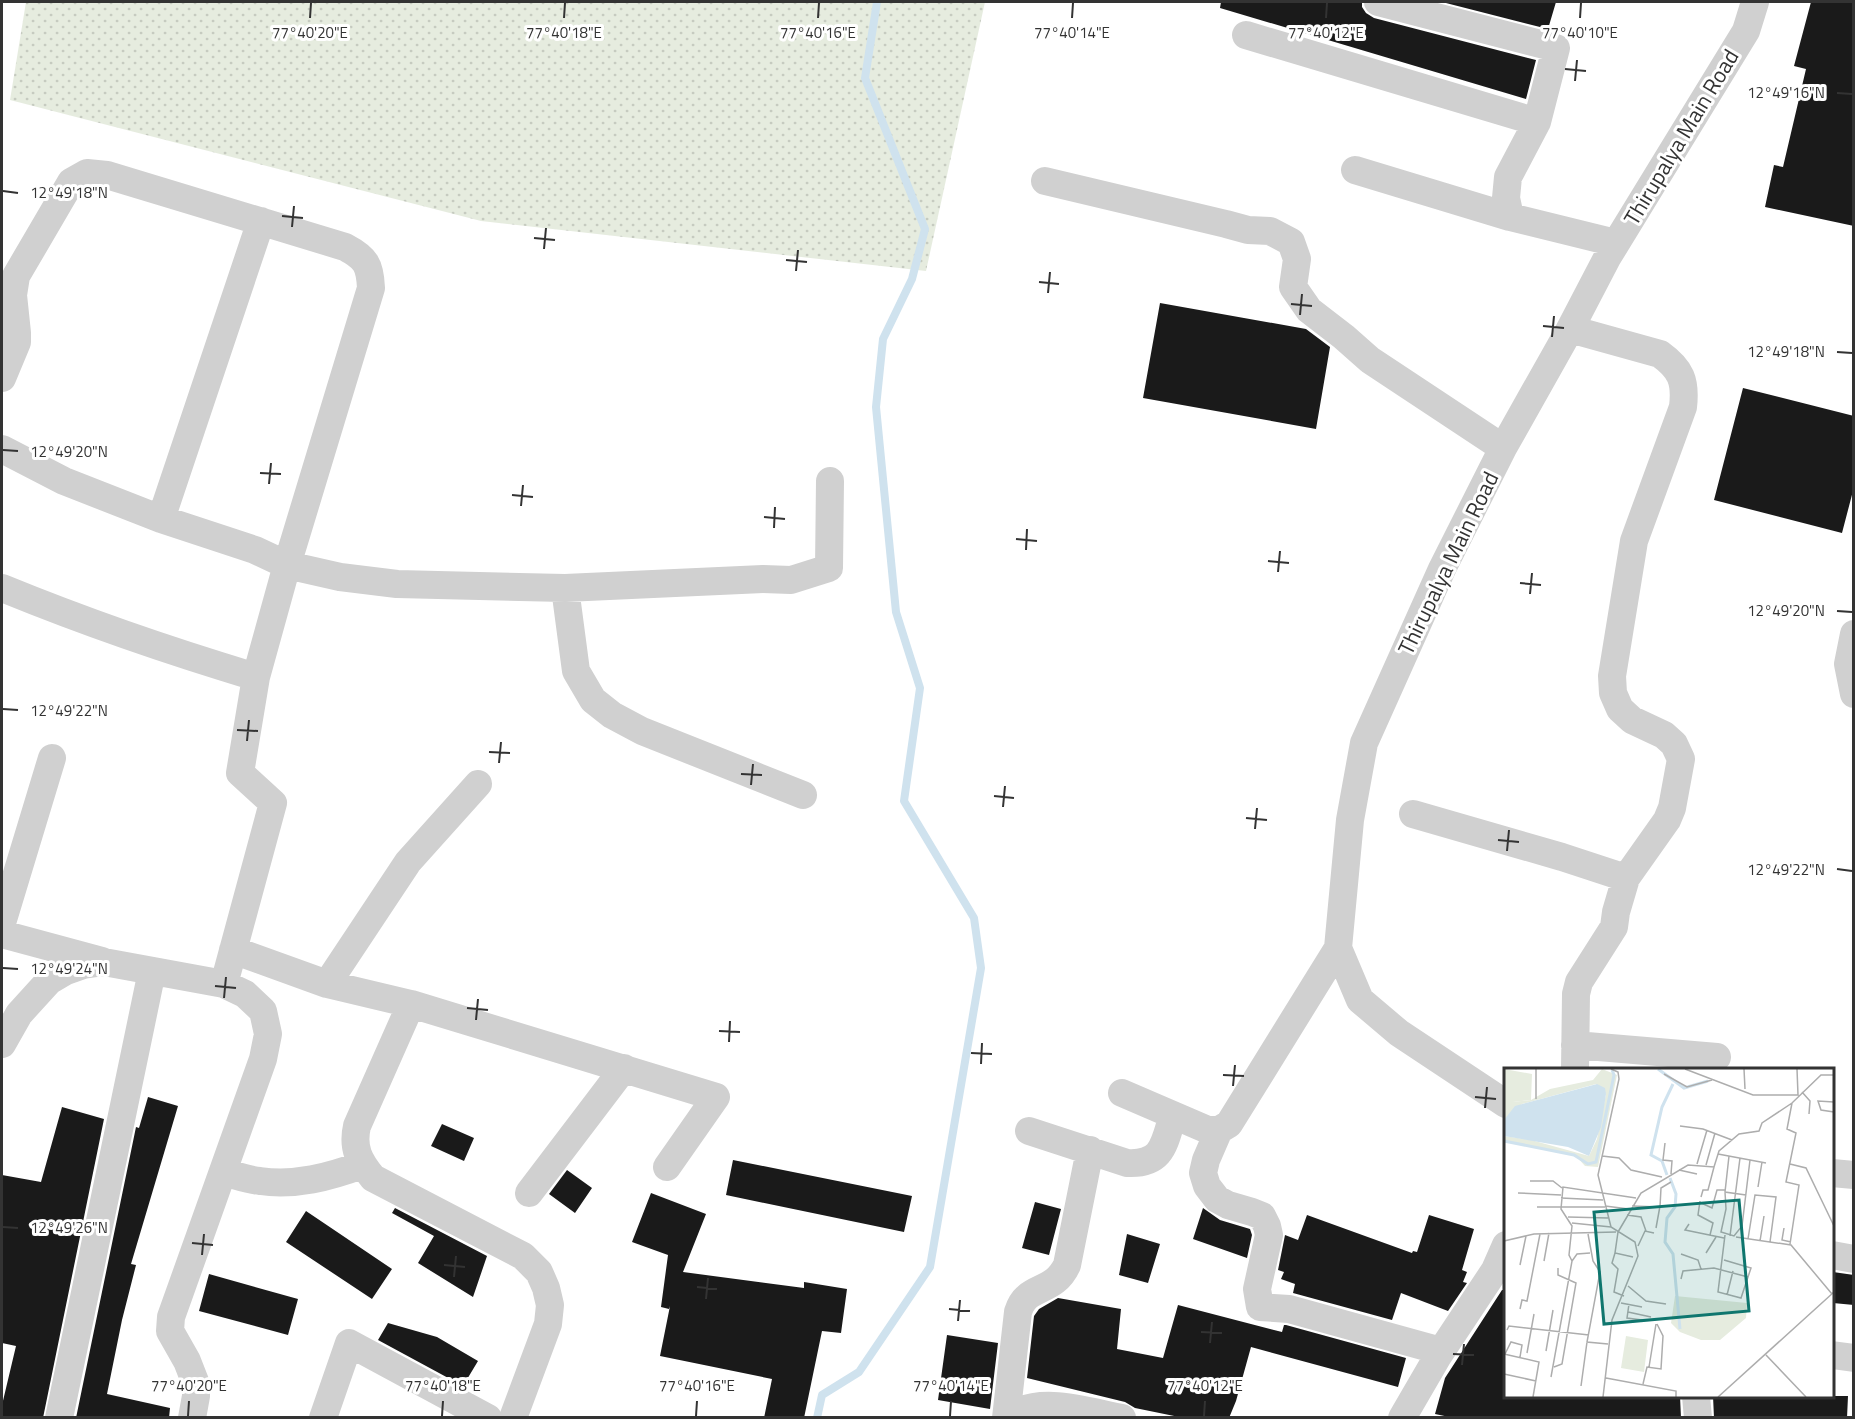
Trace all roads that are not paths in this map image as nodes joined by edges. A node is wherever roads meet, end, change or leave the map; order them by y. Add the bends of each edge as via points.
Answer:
1 (1378, 2) edge
2 (1755, 2) edge
3 (1246, 35) dead end
4 (1537, 122) junction
5 (1355, 170) dead end
6 (1045, 181) dead end
7 (1509, 217) junction
8 (261, 221) junction
9 (1616, 243) junction
10 (1570, 329) junction
11 (2, 378) edge
12 (1503, 448) junction
13 (2, 449) edge
14 (830, 481) dead end
15 (161, 519) junction
16 (287, 565) junction
17 (2, 588) edge
18 (565, 588) junction
19 (1854, 634) edge
20 (256, 677) junction
21 (1854, 694) edge
22 (52, 758) dead end
23 (478, 784) dead end
24 (803, 795) dead end
25 (1413, 814) dead end
26 (1626, 878) junction
27 (2, 923) edge
28 (2, 934) edge
29 (1338, 948) junction
30 (233, 950) junction
31 (104, 962) junction
32 (152, 971) junction
33 (224, 984) junction
34 (327, 984) junction
35 (411, 1004) junction
36 (2, 1044) edge
37 (1575, 1057) edge
38 (1717, 1057) dead end
39 (624, 1068) junction
40 (1122, 1093) dead end
41 (1504, 1103) edge
42 (1173, 1115) junction
43 (1219, 1130) junction
44 (1029, 1131) dead end
45 (1090, 1150) junction
46 (362, 1165) junction
47 (667, 1167) dead end
48 (223, 1172) junction
49 (1834, 1173) edge
50 (1854, 1175) edge
51 (529, 1193) dead end
52 (1504, 1250) edge
53 (1834, 1255) edge
54 (1854, 1259) edge
55 (1441, 1351) junction
56 (1834, 1355) edge
57 (1854, 1358) edge
58 (1696, 1398) edge
59 (59, 1418) edge
60 (192, 1418) edge
61 (323, 1418) edge
62 (488, 1418) edge
63 (513, 1418) edge
64 (1008, 1418) edge
65 (1122, 1418) edge
66 (1402, 1418) edge
67 (1698, 1418) edge

1 - 4 street via 1556,48
2 - 9 street, Thirupalya Main Road via 1746,31
3 - 4 street
4 - 7 street via 1508,177
5 - 7 street
6 - 12 street via 1248,231 1270,231 1291,242 1297,259 1293,287 1309,310 1370,360
7 - 9 street
8 - 11 street via 107,174 87,173 71,182 16,276 13,295 17,342
8 - 15 street
8 - 16 street via 345,247 365,261 370,273 371,288
9 - 10 street, Thirupalya Main Road
10 - 12 street, Thirupalya Main Road
10 - 26 street via 1660,354 1677,369 1685,391 1683,407 1632,552 1612,676 1620,710 1664,735 1681,759 1667,820
12 - 29 street, Thirupalya Main Road via 1442,569 1364,743 1350,820
13 - 15 street via 64,481
14 - 18 street via 829,567 812,574 790,580
15 - 16 street via 255,550
16 - 18 street via 397,584
16 - 20 street
17 - 20 street via 177,654
18 - 24 street via 576,671 592,700 642,731
19 - 21 street via 1848,664
20 - 30 street via 240,773 273,803
22 - 27 street
23 - 34 street via 408,862
25 - 26 street
26 - 37 street via 1614,927 1579,982
28 - 31 street
29 - 41 street, Thirupalya Main Road via 1360,1000 1399,1033
29 - 43 street via 1236,1115
30 - 33 street
30 - 34 street
31 - 32 street
31 - 36 street via 83,965 50,981 19,1014
32 - 33 street
32 - 59 street
33 - 48 street via 245,994 263,1011 268,1034 264,1059
34 - 35 street
35 - 39 street
35 - 46 street via 357,1126 354,1139
37 - 38 street
39 - 47 street via 716,1097
39 - 51 street
40 - 42 street
42 - 43 street via 1208,1131
42 - 45 street via 1163,1149 1147,1162 1127,1163
43 - 55 street via 1203,1173 1217,1199 1262,1216 1267,1226 1269,1235 1257,1290 1260,1307 1289,1310
44 - 45 street
45 - 64 street via 1067,1265 1058,1280 1026,1296 1018,1312
46 - 48 street via 287,1183
46 - 63 street via 373,1178 523,1256 539,1272 550,1305 548,1324
48 - 60 street via 171,1317 170,1331 196,1384
49 - 50 street
52 - 55 street via 1495,1270
53 - 54 street
55 - 66 street
56 - 57 street
58 - 67 street
61 - 62 street via 349,1343
64 - 65 street via 1017,1411 1048,1404

